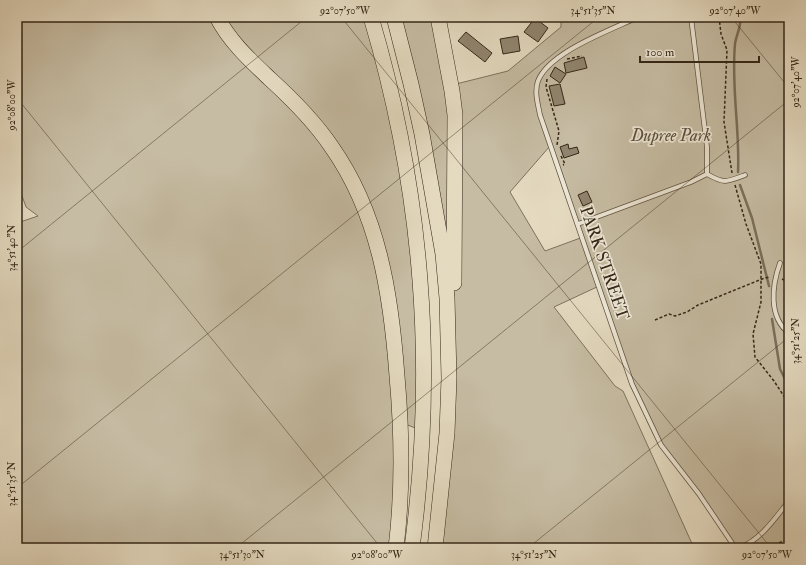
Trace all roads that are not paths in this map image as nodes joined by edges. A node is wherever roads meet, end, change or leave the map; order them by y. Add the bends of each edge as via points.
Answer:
1 (217, 17) edge
2 (371, 17) edge
3 (394, 17) edge
4 (438, 17) edge
5 (638, 17) edge
6 (691, 17) edge
7 (707, 174) junction
8 (745, 175) dead end
9 (578, 224) junction
10 (780, 264) dead end
11 (789, 333) edge
12 (449, 342) junction
13 (789, 501) edge
14 (396, 548) edge
15 (412, 548) edge
16 (435, 548) edge
17 (732, 548) edge
18 (739, 548) edge

1 - 14 highway via 241,51 299,107 331,145 360,195 375,233 389,292 400,408 400,487
2 - 15 highway via 400,134 420,261 425,381 420,479
3 - 12 highway via 422,134 443,254
4 - 12 highway via 452,91 456,138 454,285
5 - 9 lane, PARK STREET via 563,55 547,68 539,80 536,93 540,115
6 - 7 lane via 707,147
7 - 8 lane via 720,182
7 - 9 lane
9 - 17 lane, PARK STREET via 632,384 649,421 665,452 699,494 732,543
10 - 11 lane via 776,276 774,305 778,320
12 - 16 highway via 447,433
13 - 18 lane via 768,527

